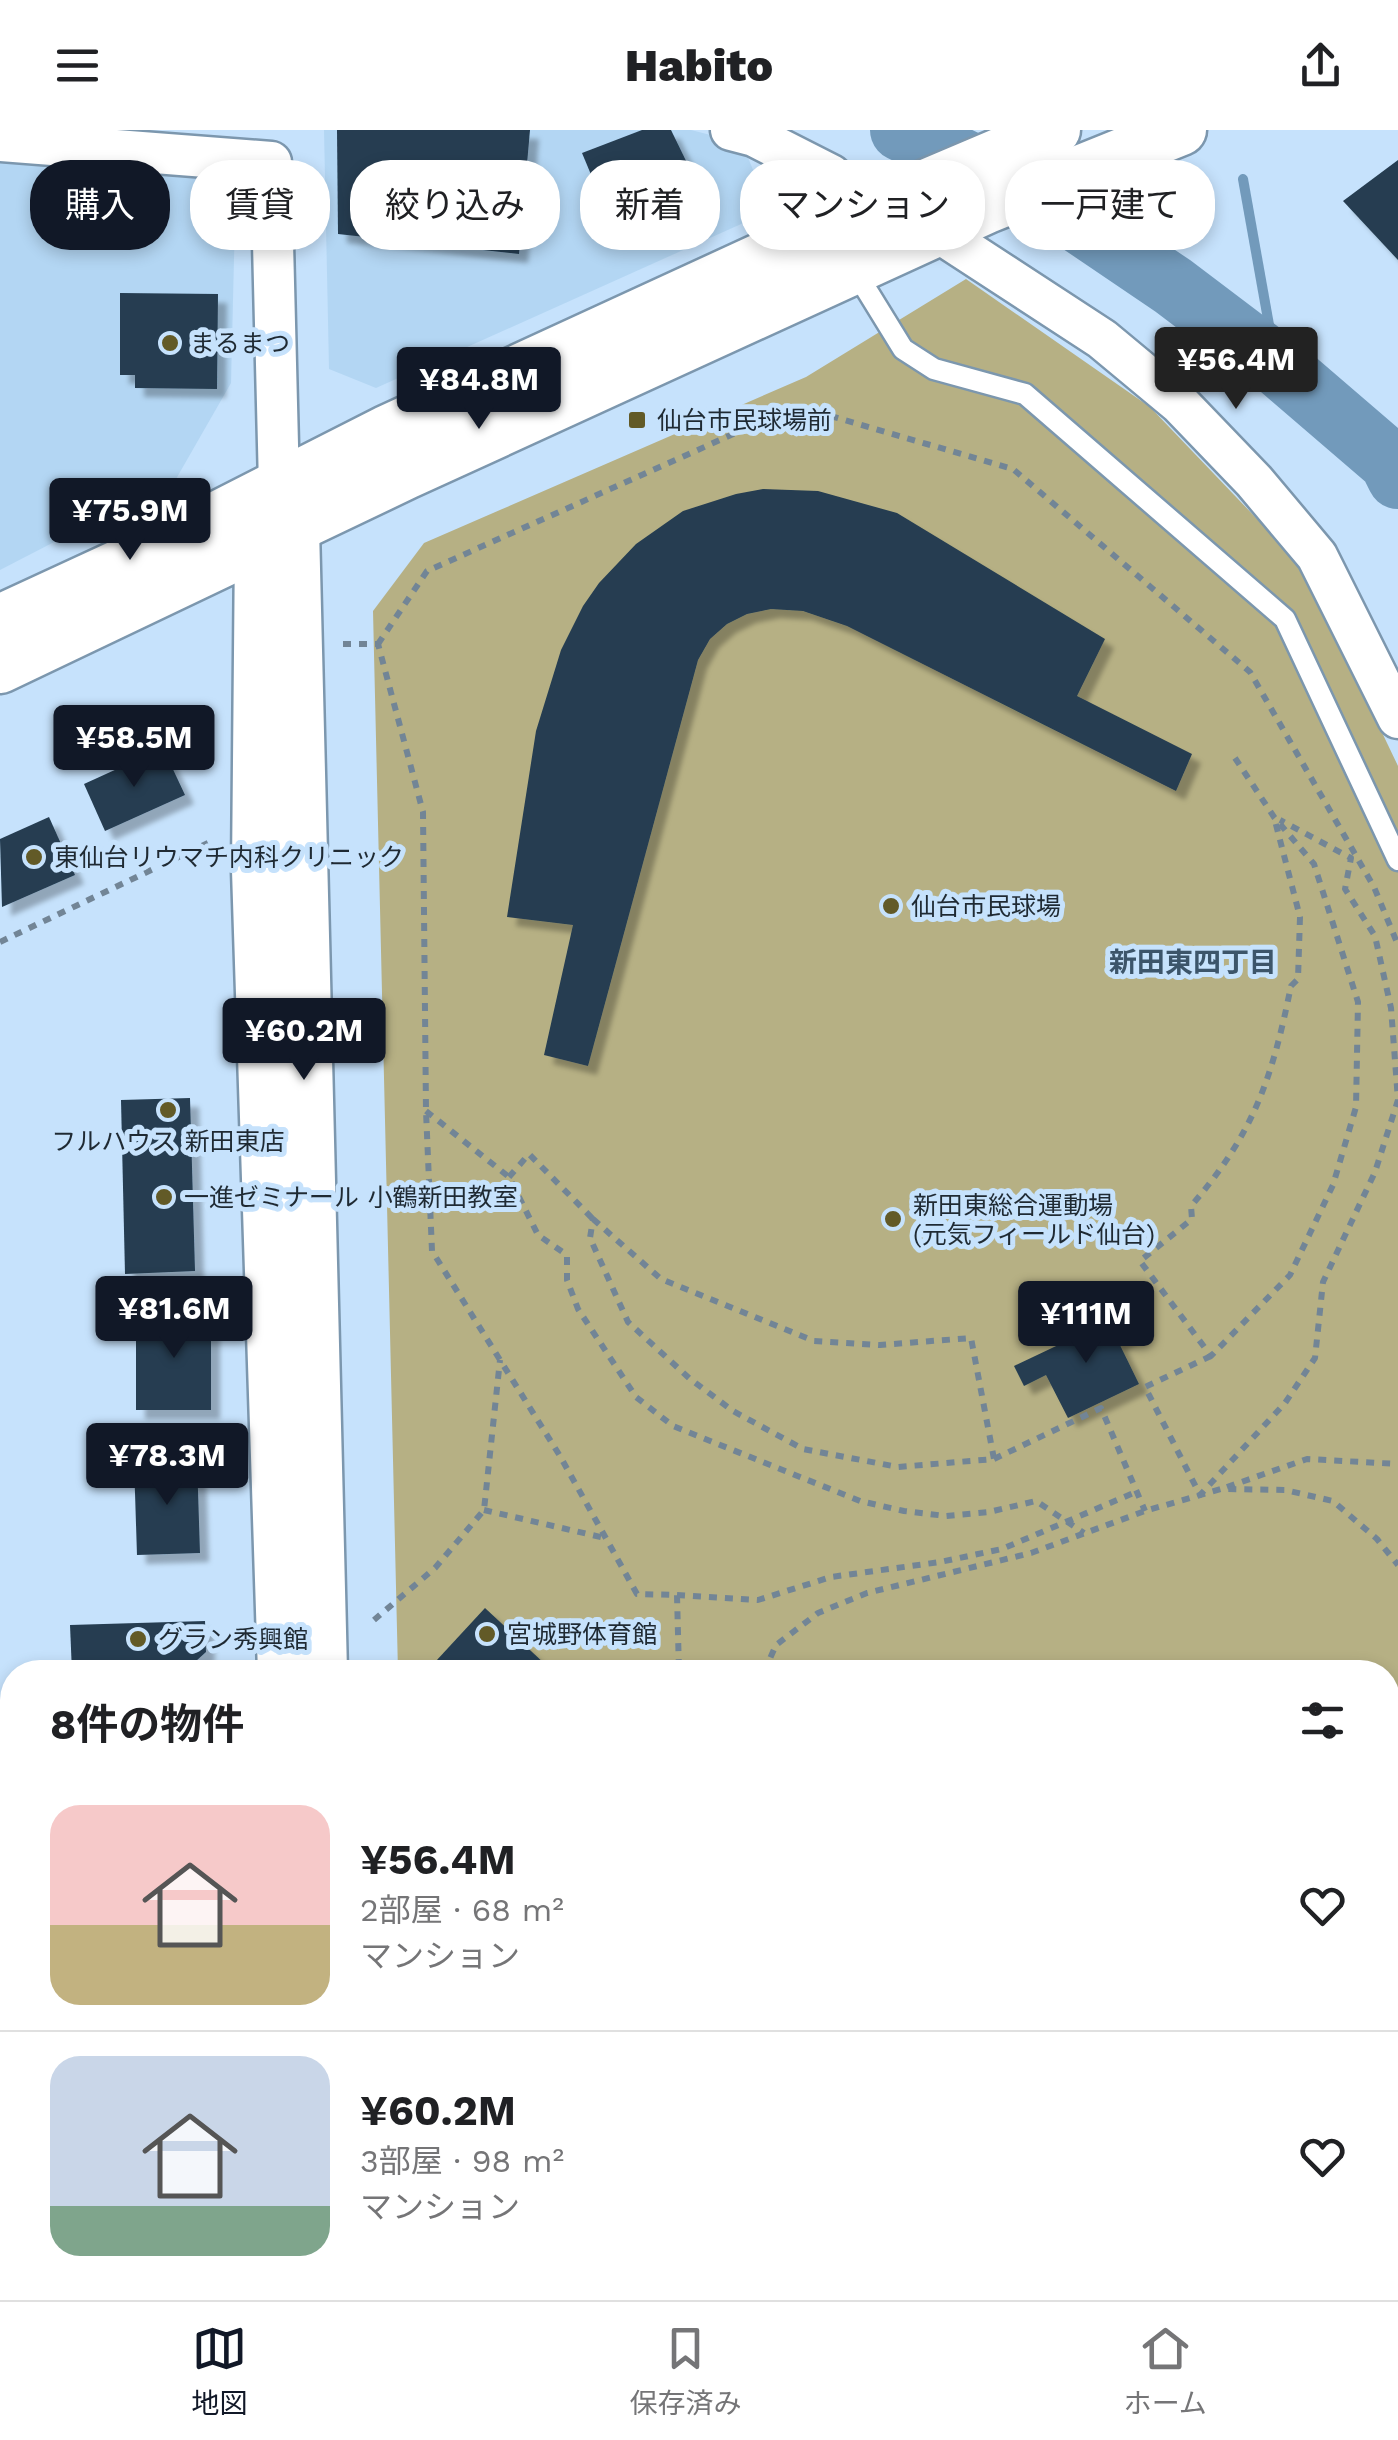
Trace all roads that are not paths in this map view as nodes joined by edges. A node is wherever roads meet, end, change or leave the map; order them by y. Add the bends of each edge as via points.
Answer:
1 (730, 130) edge
2 (1055, 130) edge
3 (1180, 130) edge
4 (0, 142) edge
5 (801, 160) edge
6 (985, 208) edge
7 (897, 250) edge
8 (966, 250) edge
9 (854, 269) junction
10 (278, 519) junction
11 (0, 620) edge
12 (0, 668) edge
13 (1398, 718) edge
14 (1398, 860) edge
15 (283, 1660) edge
16 (322, 1660) edge

1 - 5 street
2 - 10 street via 386,431
3 - 6 street
4 - 10 street via 271,162
7 - 9 street
8 - 13 street via 1102,339 1180,403 1254,480 1317,556
9 - 10 street
9 - 14 lane via 903,348 934,368 1025,394 1285,619
10 - 11 street via 154,549
10 - 12 street
10 - 15 street via 258,870
10 - 16 street

